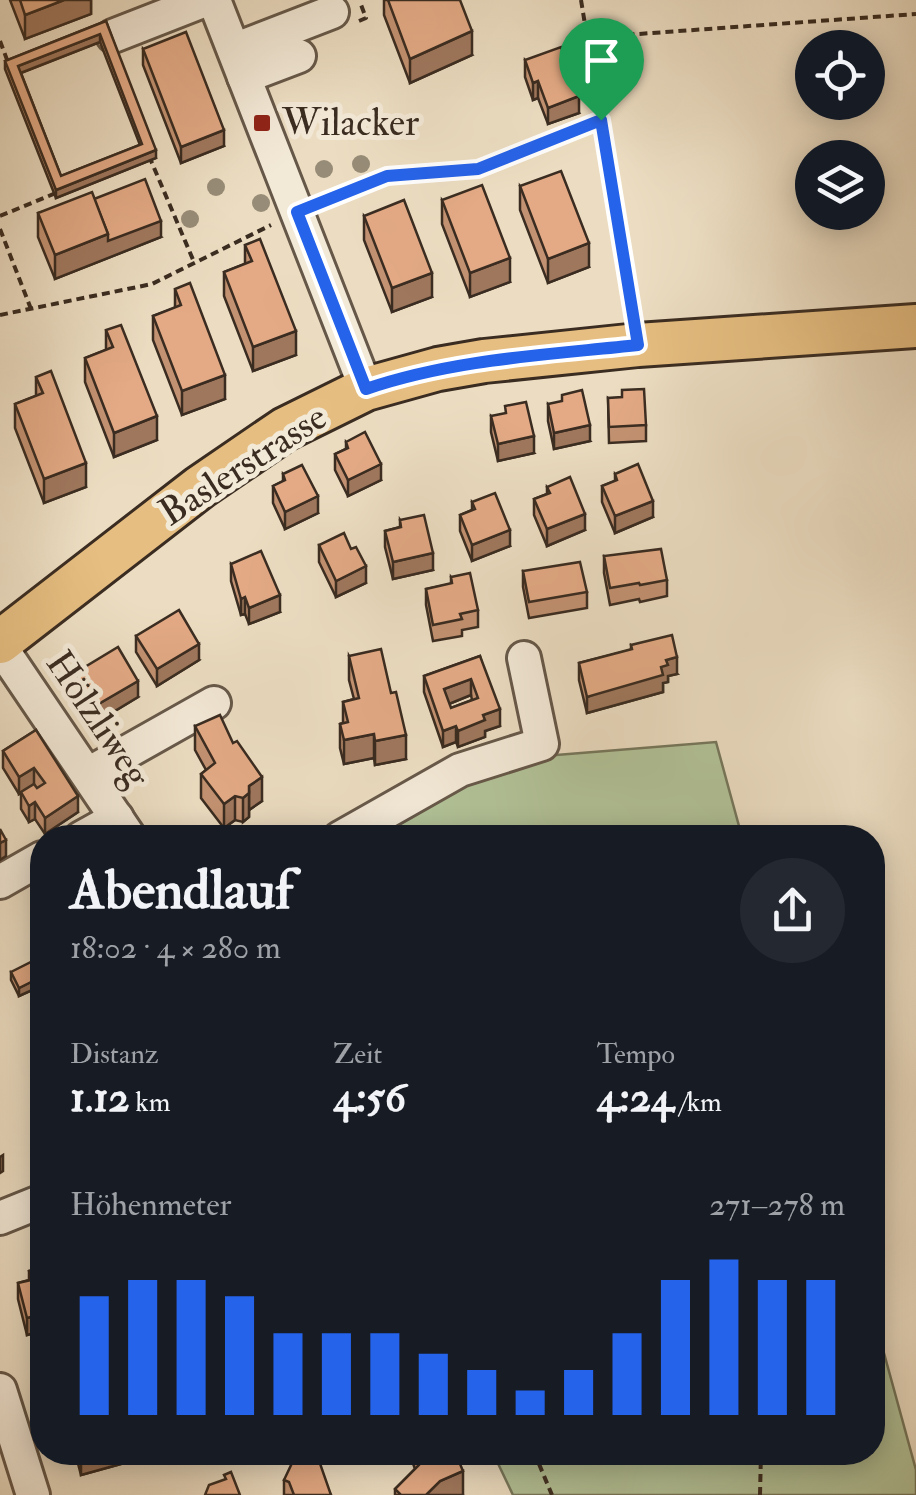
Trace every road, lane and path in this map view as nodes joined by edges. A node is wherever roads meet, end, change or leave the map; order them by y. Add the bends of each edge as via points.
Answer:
1 (205, 0) edge
2 (214, 0) edge
3 (582, 0) edge
4 (332, 12) dead end
5 (916, 14) edge
6 (112, 36) edge
7 (0, 41) edge
8 (588, 41) junction
9 (299, 56) dead end
10 (239, 64) junction
11 (12, 71) edge
12 (601, 120) junction
13 (149, 156) edge
14 (58, 192) edge
15 (297, 212) junction
16 (0, 216) edge
17 (0, 229) edge
18 (194, 262) junction
19 (31, 308) junction
20 (0, 315) edge
21 (916, 326) edge
22 (638, 345) junction
23 (366, 389) junction
24 (0, 644) edge
25 (524, 658) dead end
26 (214, 703) dead end
27 (88, 774) junction
28 (122, 825) edge
29 (363, 825) edge
30 (30, 865) edge
31 (0, 882) edge
32 (30, 1206) edge
33 (0, 1218) edge
34 (0, 1390) edge
35 (539, 1465) edge
36 (761, 1465) edge
37 (33, 1495) edge
38 (552, 1495) edge
39 (760, 1495) edge

1 - 6 street
2 - 10 street
3 - 8 path
4 - 10 street
5 - 8 path
7 - 11 path
8 - 12 path
9 - 10 street
10 - 15 street
12 - 15 path via 478,169 387,176
12 - 22 path
13 - 18 path
14 - 16 path
15 - 18 path
15 - 23 street
17 - 19 path
18 - 19 path via 152,284
19 - 20 path
21 - 22 main road, Baslerstrasse
22 - 23 main road, Baslerstrasse via 484,361
23 - 24 main road, Baslerstrasse via 285,429 200,487
24 - 27 street, Hölzliweg
25 - 29 street via 542,744 460,770
26 - 27 street
27 - 28 street, Hölzliweg
30 - 31 street
32 - 33 street
34 - 37 street
35 - 38 path
36 - 39 path

